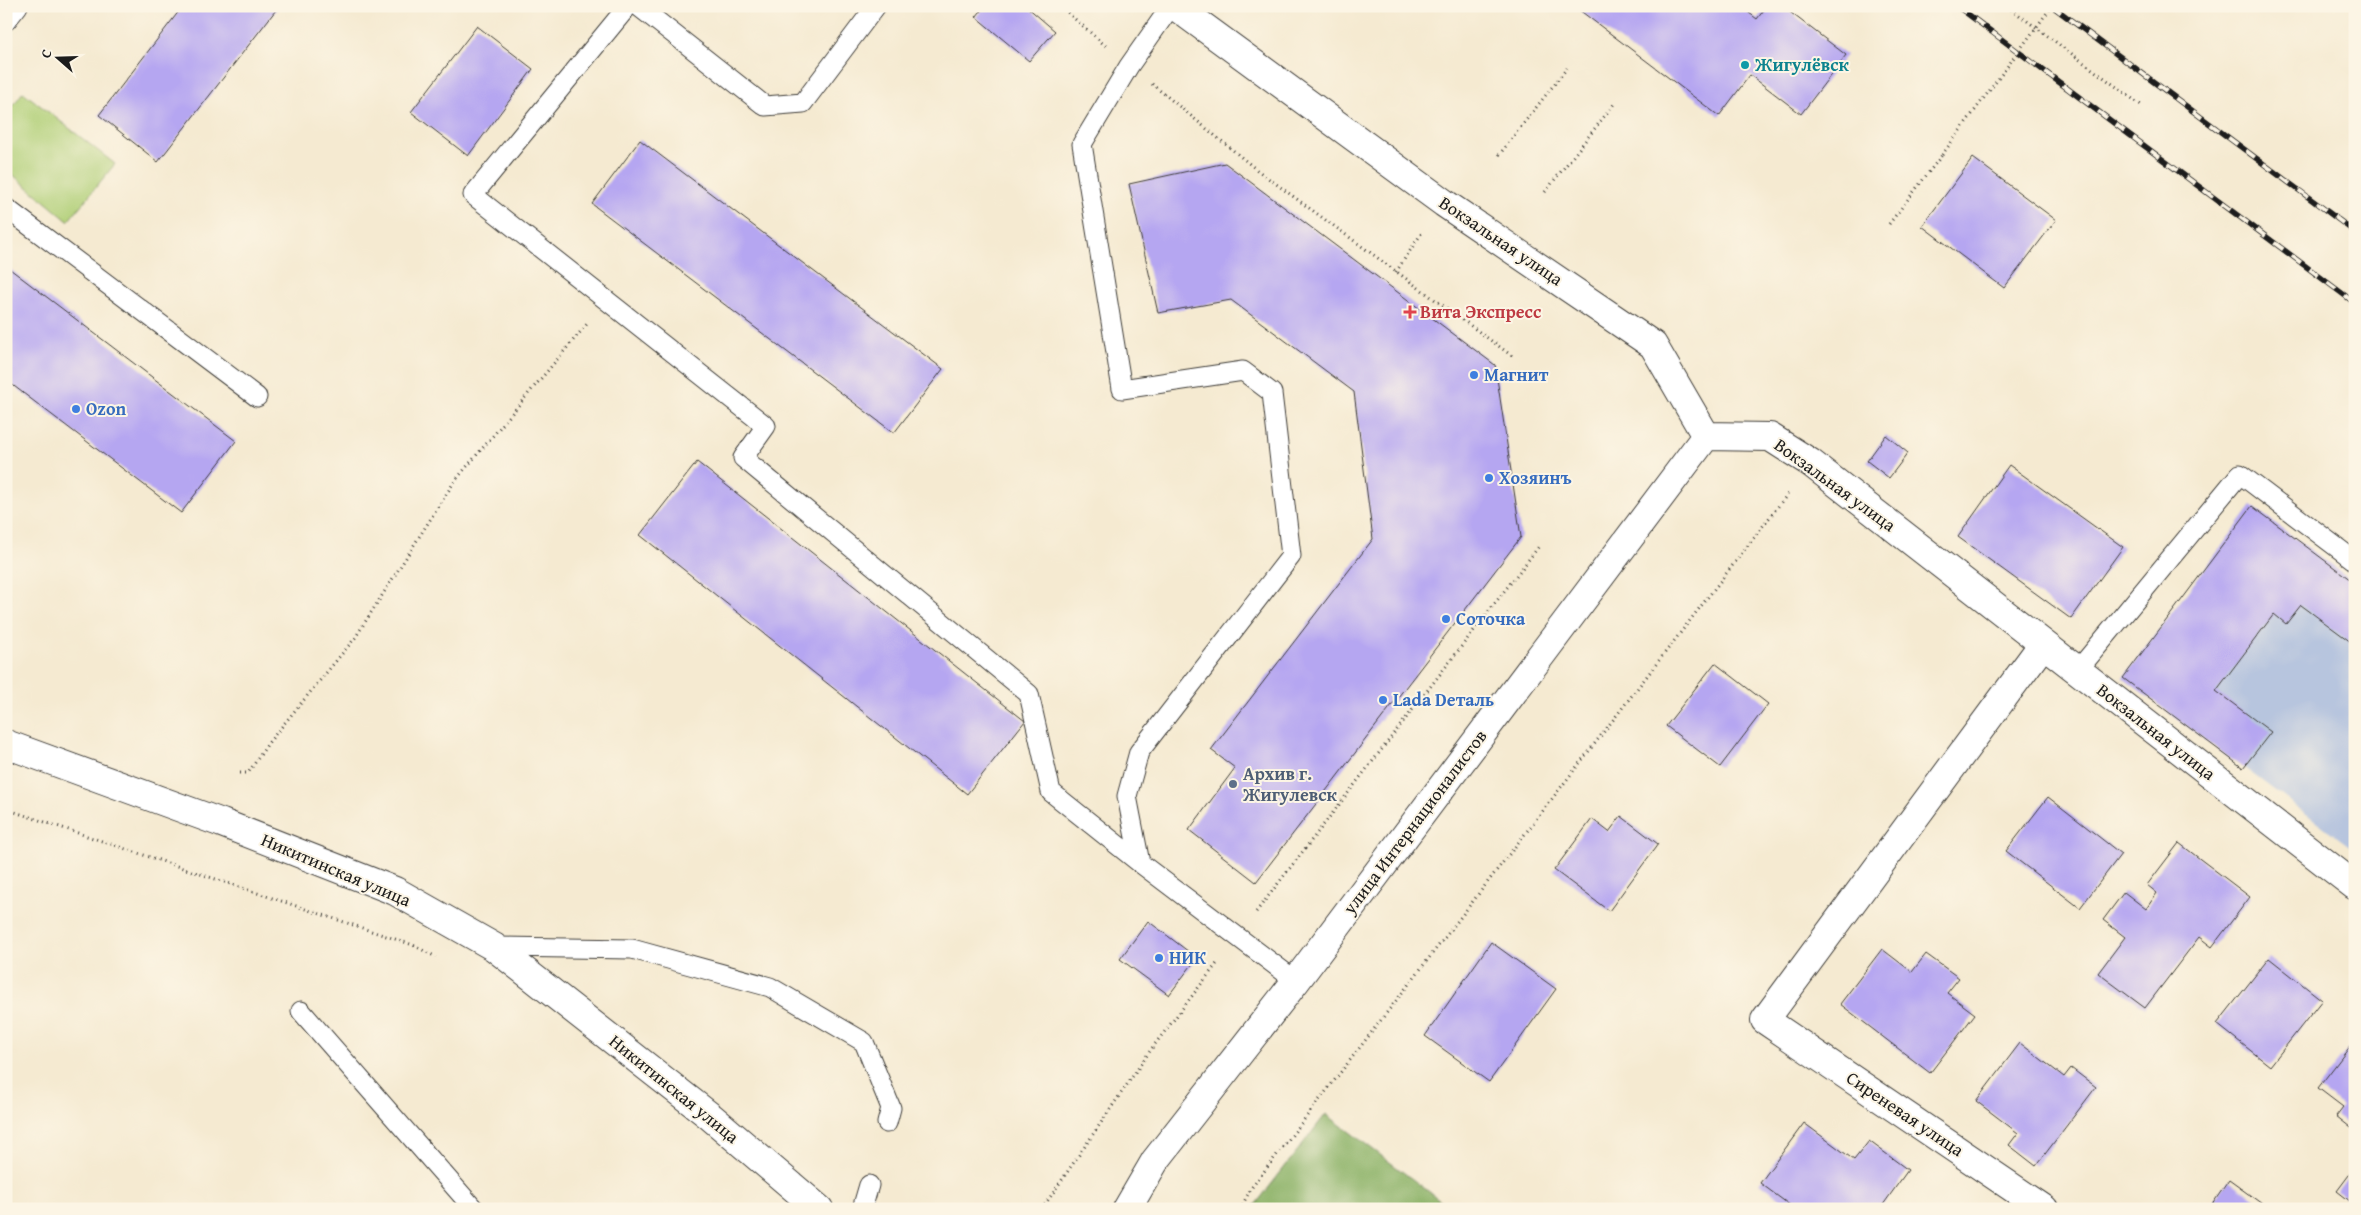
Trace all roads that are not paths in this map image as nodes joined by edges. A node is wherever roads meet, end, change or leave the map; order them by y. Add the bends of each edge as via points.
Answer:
1 (18, 6) edge
2 (628, 6) edge
3 (638, 6) edge
4 (876, 6) edge
5 (1171, 6) edge
6 (1175, 6) edge
7 (6, 21) edge
8 (6, 208) edge
9 (257, 397) dead end
10 (1706, 436) junction
11 (2355, 561) edge
12 (2043, 644) junction
13 (2078, 670) junction
14 (6, 744) edge
15 (1140, 863) junction
16 (2355, 886) edge
17 (494, 947) junction
18 (1296, 981) junction
19 (301, 1011) dead end
20 (887, 1123) dead end
21 (869, 1186) dead end
22 (474, 1209) edge
23 (819, 1209) edge
24 (862, 1209) edge
25 (1127, 1209) edge
26 (2044, 1209) edge

1 - 7 lane
2 - 15 lane via 473,195 766,426 743,458 1029,694 1051,792
3 - 4 lane via 765,106 803,103
5 - 15 lane via 1129,66 1082,144 1122,389 1243,371 1272,393 1291,556 1139,752 1127,796
6 - 10 street, Вокзальная улица via 1444,203 1653,345
8 - 9 lane
10 - 12 street, Вокзальная улица via 1770,437 1811,463
10 - 18 street, улица Интернационалистов
11 - 13 lane via 2240,474
12 - 13 street, Вокзальная улица
12 - 26 street, Сиреневая улица via 1765,1020
13 - 16 street, Вокзальная улица
14 - 17 street, Никитинская улица via 395,891
15 - 18 lane
17 - 20 lane via 632,949 770,987 864,1042 892,1108
17 - 23 street, Никитинская улица via 711,1117
18 - 25 street, улица Интернационалистов via 1155,1160
19 - 22 lane
21 - 24 lane

